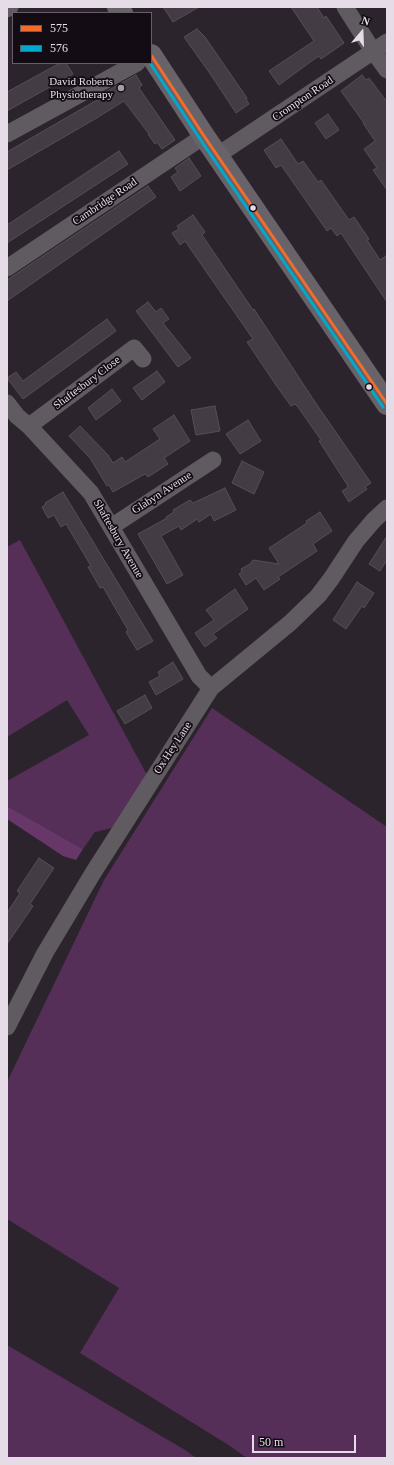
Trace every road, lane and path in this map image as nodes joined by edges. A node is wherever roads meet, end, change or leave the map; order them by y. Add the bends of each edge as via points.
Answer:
1 (10, 7) edge
2 (345, 7) edge
3 (7, 9) edge
4 (387, 42) edge
5 (373, 51) junction
6 (152, 57) edge
7 (135, 64) edge
8 (387, 70) edge
9 (7, 134) edge
10 (204, 136) junction
11 (218, 155) junction
12 (7, 268) edge
13 (143, 358) dead end
14 (7, 403) edge
15 (387, 404) edge
16 (29, 426) junction
17 (213, 460) dead end
18 (387, 508) edge
19 (111, 527) junction
20 (211, 688) junction
21 (7, 1027) edge

1 - 3 street
2 - 5 street
4 - 5 street, Crompton Road
5 - 8 street
5 - 11 street, Crompton Road
6 - 10 highway
7 - 9 street
10 - 11 highway
10 - 12 street, Cambridge Road
11 - 15 highway
13 - 16 street, Shaftesbury Close via 134,348
14 - 16 street, Shaftesbury Avenue
16 - 19 street, Shaftesbury Avenue via 91,493
17 - 19 street, Glabyn Avenue
18 - 20 street, Ox Hey Lane via 356,541 314,600
19 - 20 street, Shaftesbury Avenue via 199,676
20 - 21 street, Ox Hey Lane via 93,873 45,953

